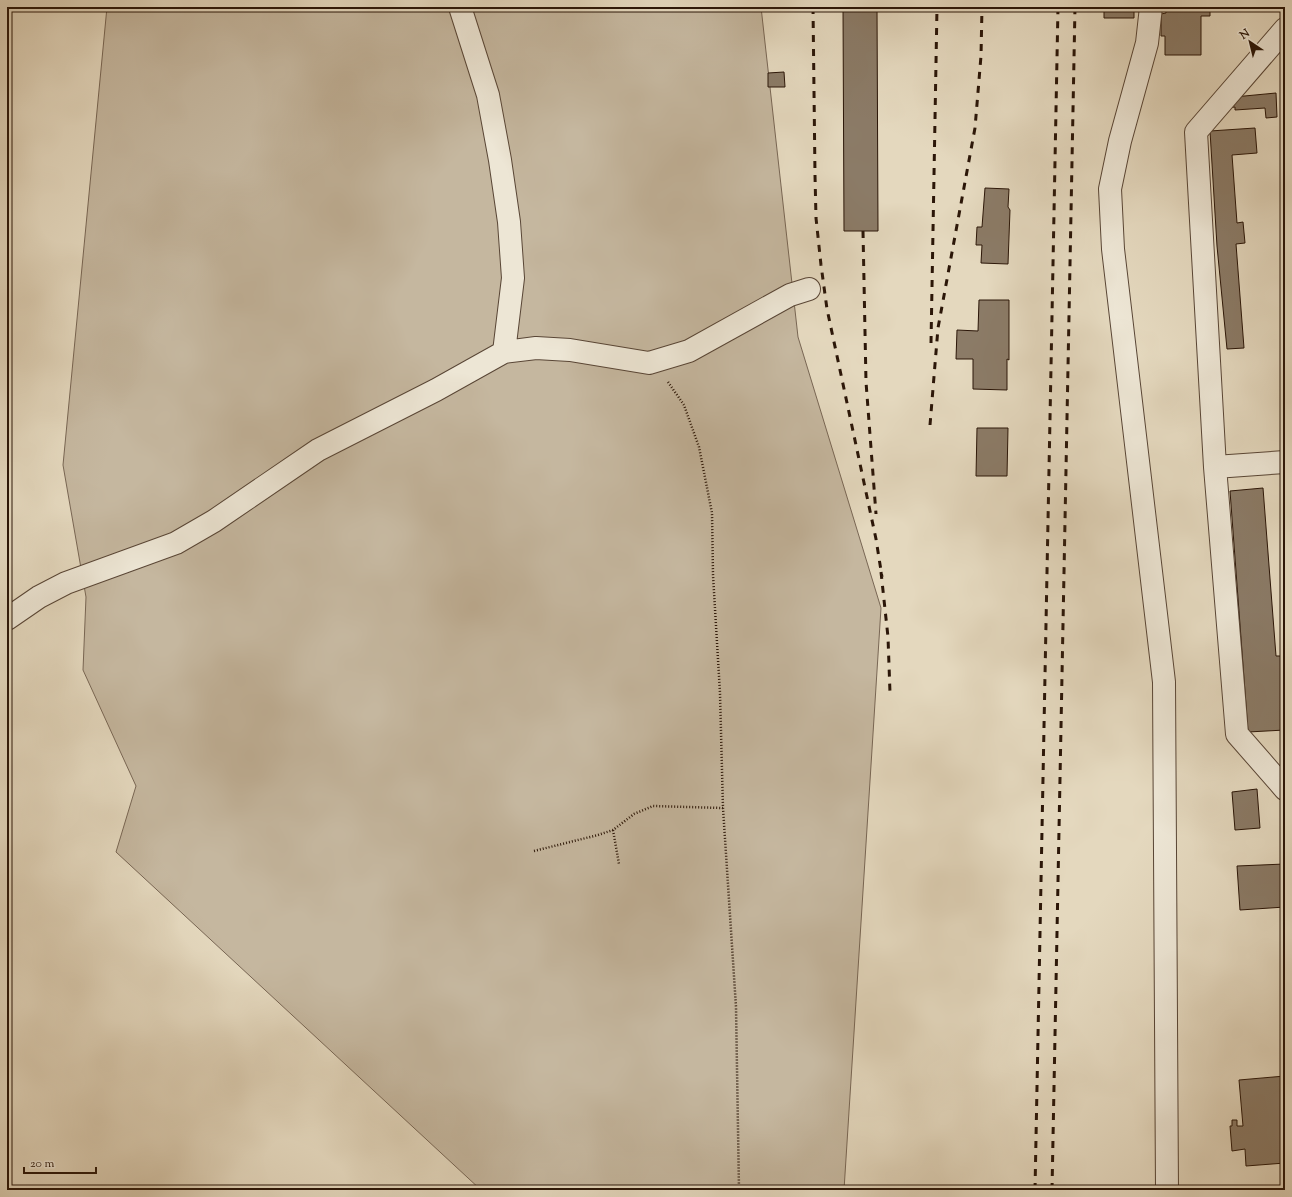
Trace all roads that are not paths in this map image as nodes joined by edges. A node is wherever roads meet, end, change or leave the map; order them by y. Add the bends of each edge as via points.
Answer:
1 (460, 7) edge
2 (1151, 7) edge
3 (1285, 29) edge
4 (808, 289) dead end
5 (504, 352) junction
6 (1285, 462) edge
7 (1216, 467) junction
8 (7, 619) edge
9 (1285, 789) edge
10 (1167, 1190) edge

1 - 5 lane via 488,95 509,222 513,278
2 - 10 lane via 1147,43 1120,141 1110,189 1113,249 1164,682
3 - 7 lane via 1196,132
4 - 5 lane via 790,295 689,351 649,364 570,350 536,348
5 - 8 lane via 318,450 176,544 66,583 38,597
6 - 7 lane
7 - 9 lane via 1237,734

